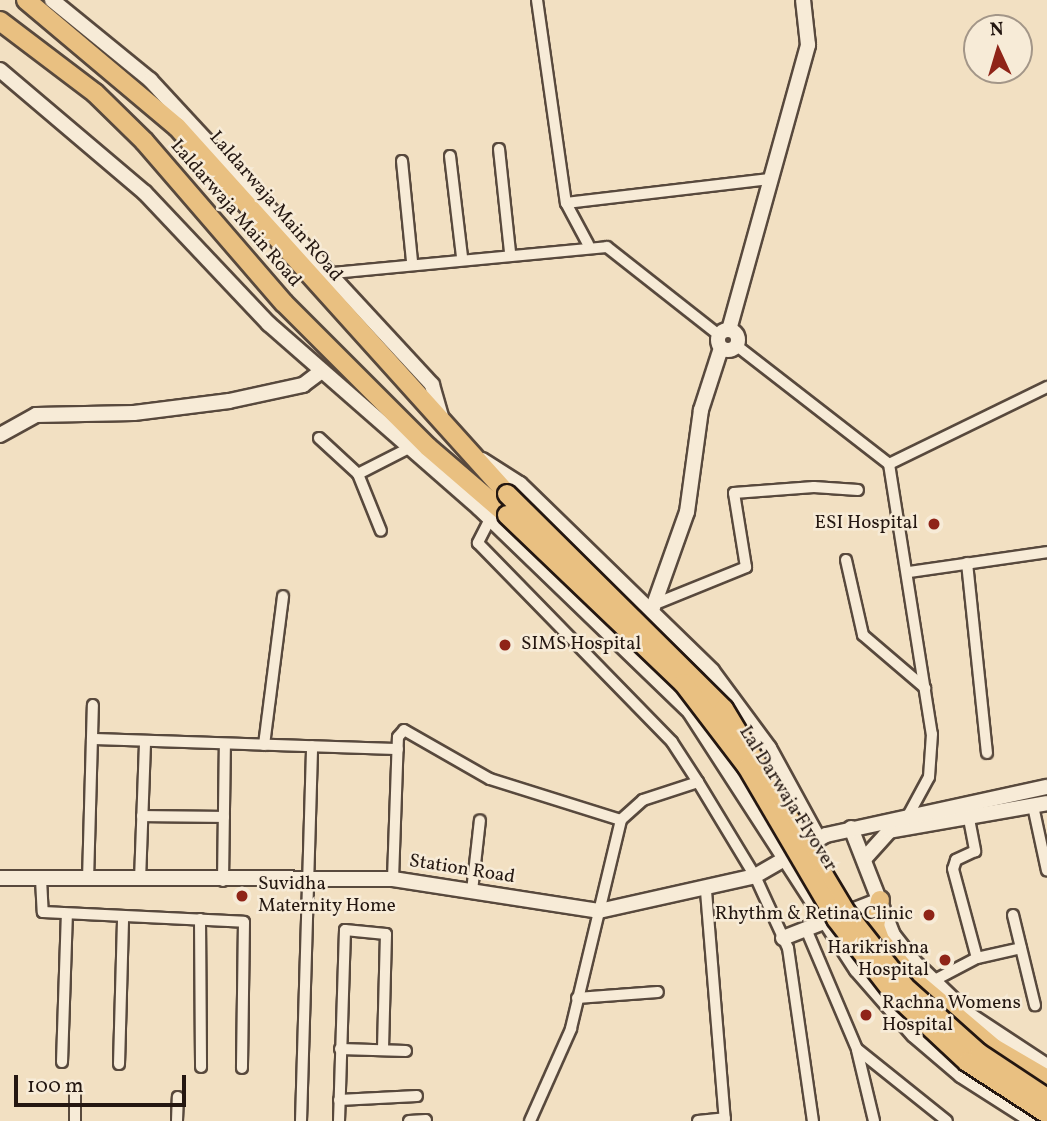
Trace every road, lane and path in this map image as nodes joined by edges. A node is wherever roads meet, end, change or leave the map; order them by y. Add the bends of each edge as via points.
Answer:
1 (26, 0) edge
2 (52, 0) edge
3 (537, 0) edge
4 (803, 0) edge
5 (0, 21) edge
6 (0, 70) edge
7 (499, 149) dead end
8 (450, 156) dead end
9 (402, 161) dead end
10 (770, 179) junction
11 (566, 203) junction
12 (588, 244) junction
13 (510, 252) junction
14 (462, 256) junction
15 (412, 261) junction
16 (327, 272) junction
17 (309, 281) junction
18 (285, 303) junction
19 (269, 324) junction
20 (723, 338) junction
21 (737, 346) joint
22 (320, 372) junction
23 (1047, 387) edge
24 (441, 416) junction
25 (0, 435) edge
26 (318, 438) dead end
27 (419, 451) junction
28 (477, 458) junction
29 (889, 464) junction
30 (358, 474) junction
31 (858, 491) dead end
32 (499, 517) junction
33 (381, 531) dead end
34 (1047, 552) edge
35 (845, 559) dead end
36 (967, 563) junction
37 (909, 572) junction
38 (283, 596) dead end
39 (656, 607) junction
40 (925, 688) junction
41 (727, 689) junction
42 (93, 705) dead end
43 (748, 717) junction
44 (695, 719) junction
45 (709, 737) junction
46 (92, 739) junction
47 (145, 741) junction
48 (225, 744) junction
49 (264, 745) junction
50 (312, 746) junction
51 (398, 749) junction
52 (987, 753) dead end
53 (698, 782) junction
54 (1047, 787) edge
55 (1040, 805) edge
56 (909, 814) junction
57 (142, 816) junction
58 (224, 817) junction
59 (969, 819) junction
60 (480, 820) dead end
61 (621, 820) junction
62 (852, 828) junction
63 (818, 838) junction
64 (783, 858) junction
65 (866, 858) junction
66 (1047, 871) edge
67 (755, 876) junction
68 (0, 878) edge
69 (41, 879) junction
70 (393, 879) junction
71 (88, 880) junction
72 (140, 880) junction
73 (308, 880) junction
74 (223, 881) junction
75 (472, 891) junction
76 (706, 891) junction
77 (880, 900) junction
78 (599, 911) junction
79 (67, 914) junction
80 (1013, 915) dead end
81 (123, 917) junction
82 (200, 919) junction
83 (822, 923) junction
84 (806, 929) junction
85 (783, 938) junction
86 (1021, 948) junction
87 (977, 958) junction
88 (932, 982) junction
89 (658, 992) dead end
90 (577, 998) junction
91 (1035, 1005) dead end
92 (340, 1049) junction
93 (857, 1049) junction
94 (383, 1050) junction
95 (406, 1051) dead end
96 (62, 1062) dead end
97 (119, 1064) dead end
98 (1047, 1066) edge
99 (201, 1067) dead end
100 (242, 1069) dead end
101 (1047, 1079) edge
102 (75, 1093) dead end
103 (417, 1096) dead end
104 (178, 1097) dead end
105 (1047, 1098) edge
106 (339, 1100) junction
107 (1047, 1114) edge
108 (426, 1120) edge
109 (725, 1120) edge
110 (944, 1120) edge
111 (75, 1121) edge
112 (177, 1121) edge
113 (301, 1121) edge
114 (339, 1121) edge
115 (410, 1121) edge
116 (530, 1121) edge
117 (698, 1121) edge
118 (813, 1121) edge
119 (874, 1121) edge
120 (1033, 1121) edge

1 - 17 highway, Laldarwaja Main ROad via 177,127
2 - 16 street via 150,80
3 - 11 street
4 - 10 street via 808,45
5 - 18 highway, Laldarwaja Main Road via 95,93 144,141
6 - 19 street via 145,193
7 - 13 street
8 - 14 street
9 - 15 street
10 - 11 street
10 - 20 street
11 - 12 street
12 - 13 street
12 - 20 street via 628,258
13 - 14 street
14 - 15 street
15 - 16 street
16 - 17 street
16 - 24 street via 432,385
17 - 24 highway, Laldarwaja Main ROad
18 - 19 street
18 - 27 highway, Laldarwaja Main Road
19 - 22 street
20 - 21 street
20 - 39 street via 701,410 687,512
21 - 29 street
22 - 25 street via 303,385 229,401 134,413 36,415
22 - 27 street
23 - 29 street
24 - 28 highway, Laldarwaja Main ROad
26 - 30 street
27 - 30 street
27 - 32 highway, Lal Darwaja Flyover
28 - 39 street via 520,484
28 - 105 highway, Lal Darwaja Flyover, bridge via 507,494 700,679 758,757 846,912 905,987 979,1053
29 - 37 street
30 - 33 street
31 - 39 street via 734,493 746,567
32 - 44 street
32 - 53 street via 478,543 672,742
32 - 107 highway, Lal Darwaja Flyover, bridge via 683,683 747,767 842,929 894,994 967,1062
34 - 36 street
35 - 40 street via 863,635
36 - 37 street
36 - 52 street
37 - 40 street
38 - 49 street
39 - 41 street
40 - 56 street via 929,777
41 - 43 street
41 - 44 street via 706,697
42 - 46 street
43 - 45 street via 737,734
43 - 63 street
44 - 45 street
45 - 64 street
46 - 47 street
46 - 71 street
47 - 48 street
47 - 57 street
48 - 49 street
48 - 58 street
49 - 50 street
50 - 51 street
50 - 73 street
51 - 61 street via 398,737 408,729 490,779
51 - 70 street
53 - 61 street via 643,800
53 - 67 street
54 - 56 street, Station Road
55 - 59 street
55 - 66 street
56 - 62 street, Station Road
57 - 58 street
57 - 72 street
58 - 74 street
59 - 65 street via 889,831
59 - 87 street via 975,850 956,860 953,869
60 - 75 street
61 - 78 street
62 - 63 street, Station Road
62 - 65 street
63 - 64 street, Station Road
64 - 67 street, Station Road
64 - 83 street
65 - 77 street
67 - 76 street, Station Road
67 - 85 street
68 - 69 street, Station Road
69 - 71 street, Station Road
69 - 79 street via 41,911
70 - 73 street, Station Road
70 - 75 street, Station Road
71 - 72 street, Station Road
72 - 74 street, Station Road
73 - 74 street, Station Road
73 - 113 street
75 - 78 street, Station Road
76 - 78 street, Station Road
76 - 109 street
77 - 83 street
77 - 88 street via 893,935
77 - 101 highway via 875,926 880,940 935,1003
78 - 90 street
79 - 81 street
79 - 96 street
80 - 86 street
81 - 82 street
81 - 97 street
82 - 99 street
82 - 100 street via 237,919 245,926
83 - 84 street
83 - 120 street via 914,1035 961,1075
84 - 85 street
84 - 93 street
85 - 118 street
86 - 87 street
86 - 91 street
87 - 88 street
88 - 98 street via 996,1035
89 - 90 street
90 - 116 street via 571,1029
92 - 94 street
92 - 94 street via 341,936 348,929 386,934
92 - 106 street
93 - 110 street
93 - 119 street
94 - 95 street
102 - 111 street
103 - 106 street
104 - 112 street
106 - 114 street
108 - 115 street
109 - 117 street

